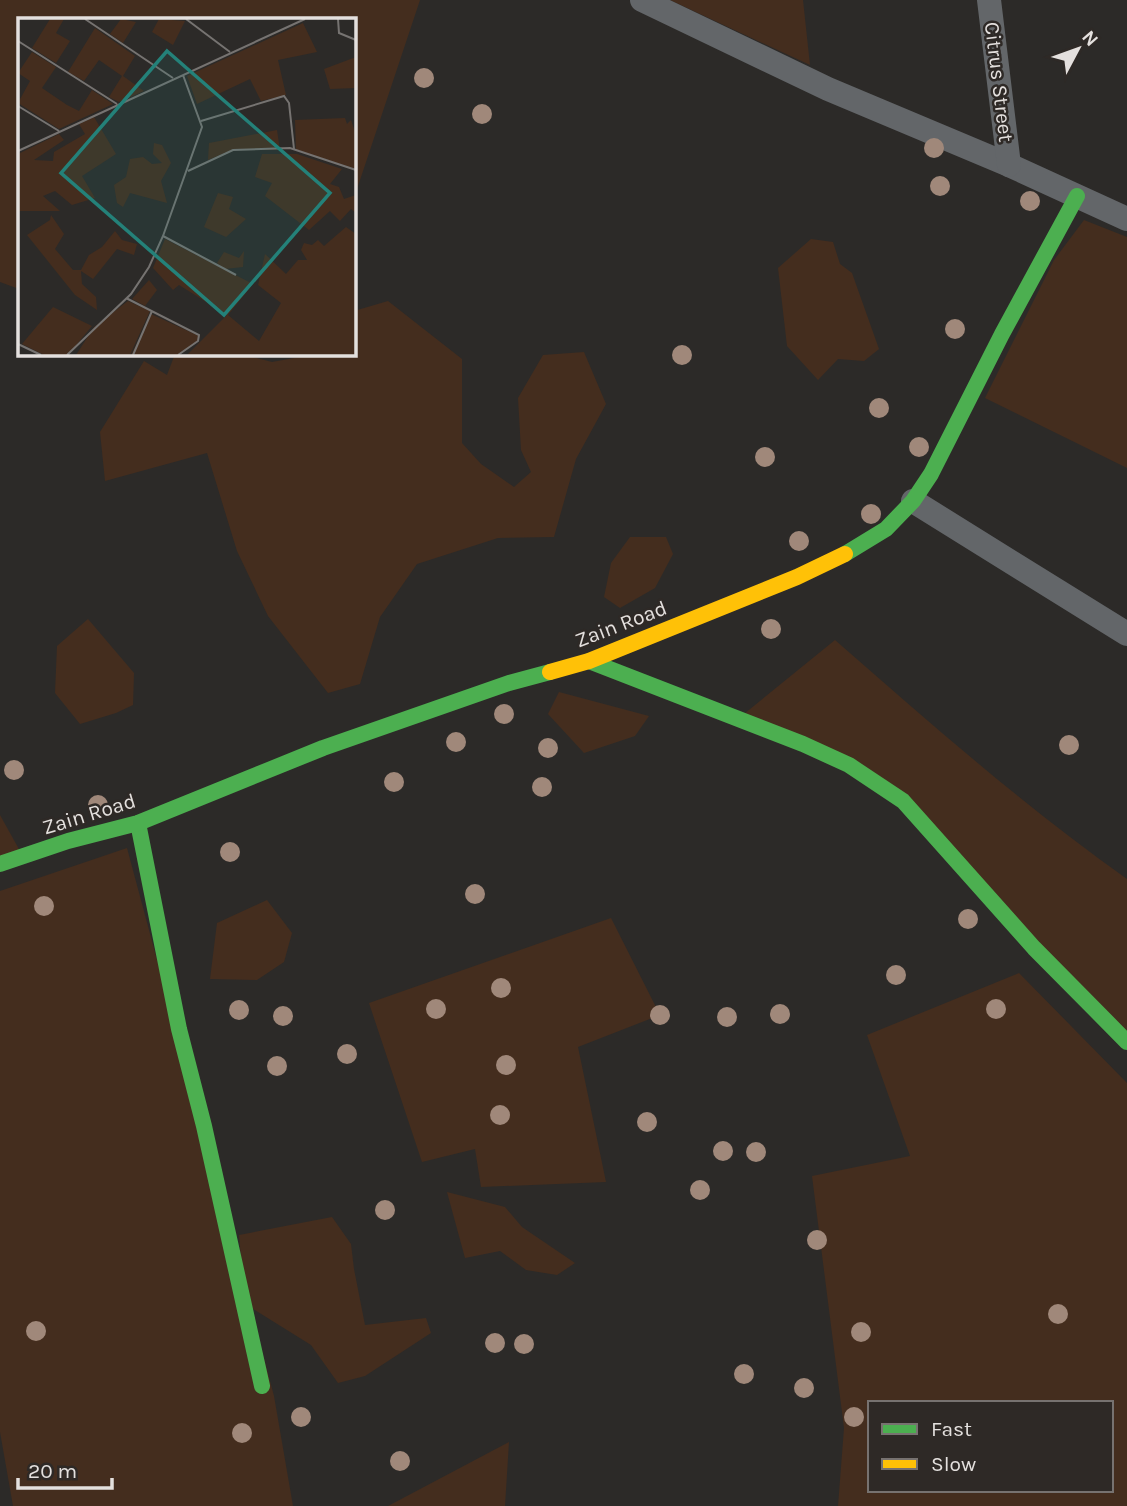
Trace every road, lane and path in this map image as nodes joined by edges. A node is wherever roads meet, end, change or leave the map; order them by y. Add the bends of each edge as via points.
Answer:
1 (642, 0) edge
2 (989, 0) edge
3 (1009, 165) junction
4 (1077, 196) junction
5 (1118, 215) edge
6 (913, 501) junction
7 (1127, 634) edge
8 (589, 661) junction
9 (138, 823) junction
10 (0, 864) edge
11 (1127, 1042) edge
12 (262, 1386) dead end

1 - 3 street via 828,89
2 - 3 street, Citrus Street
3 - 4 street
4 - 5 street
4 - 6 street, Zain Road via 932,474
6 - 7 street
6 - 8 street, Zain Road via 886,529 824,565
8 - 9 street, Zain Road via 509,683 323,747
8 - 11 street via 803,744 849,765 903,801 1034,948
9 - 10 street, Zain Road
9 - 12 street via 179,1029

